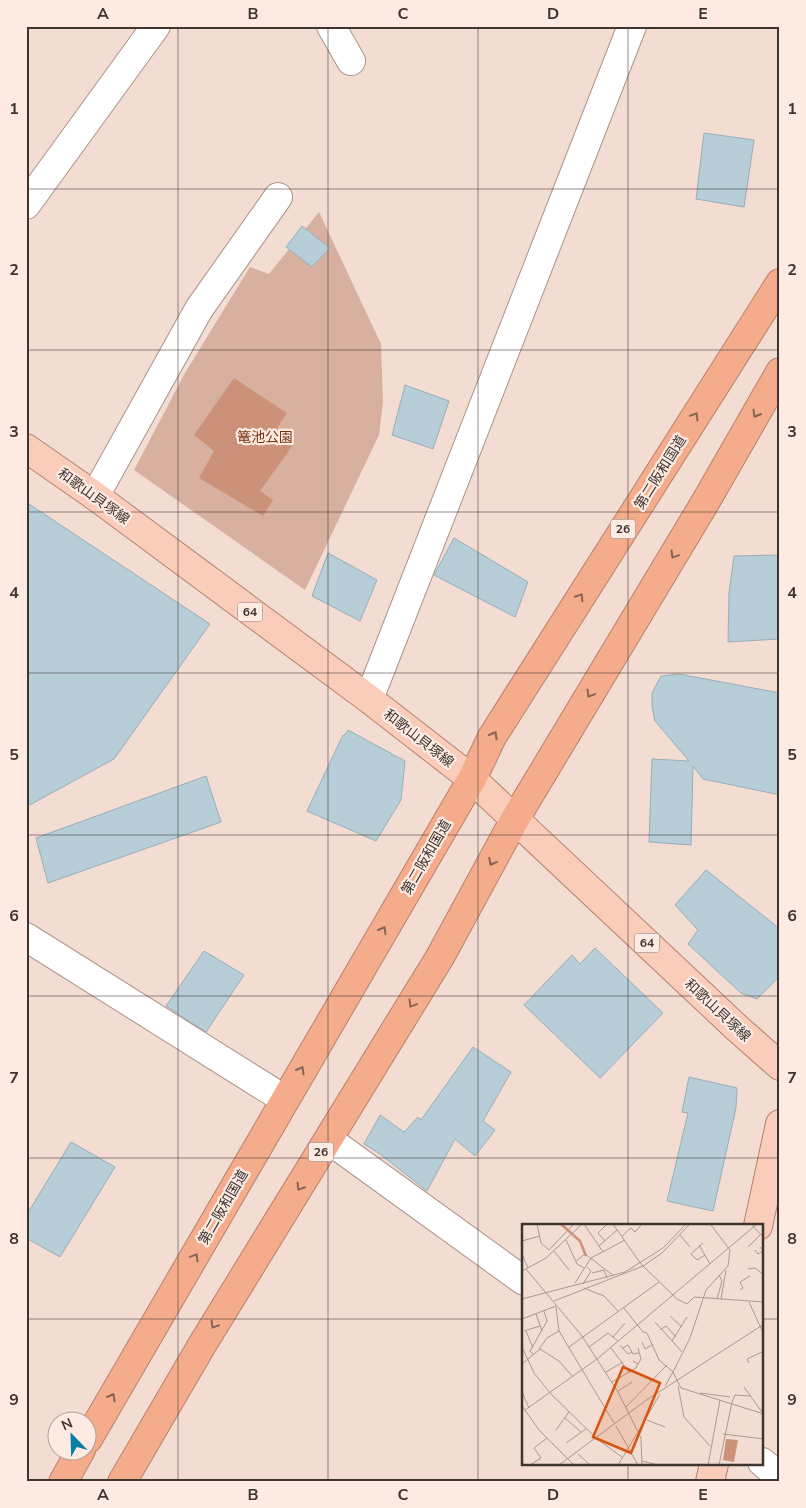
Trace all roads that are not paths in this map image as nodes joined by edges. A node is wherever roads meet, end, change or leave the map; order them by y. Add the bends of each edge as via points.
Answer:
1 (330, 26) edge
2 (632, 26) edge
3 (145, 30) edge
4 (351, 61) dead end
5 (278, 197) dead end
6 (26, 205) edge
7 (780, 283) edge
8 (780, 372) edge
9 (26, 448) edge
10 (95, 496) junction
11 (368, 699) junction
12 (472, 778) junction
13 (515, 819) junction
14 (26, 936) edge
15 (780, 1066) edge
16 (284, 1099) junction
17 (780, 1124) edge
18 (329, 1140) junction
19 (758, 1224) edge
20 (522, 1279) edge
21 (98, 1423) edge
22 (764, 1447) edge
23 (780, 1451) edge
24 (75, 1460) edge
25 (764, 1464) edge
26 (714, 1466) edge
27 (780, 1477) edge
28 (63, 1482) edge
29 (122, 1482) edge
30 (710, 1482) edge

1 - 4 street
2 - 11 street
3 - 6 street
5 - 10 street via 199,309
12 -> 7 highway, 第二阪和国道 / 26 via 492,737
8 -> 13 highway, 26
9 - 10 main road, 和歌山貝塚線 / 64
10 - 11 main road, 和歌山貝塚線 / 64
11 - 12 main road, 和歌山貝塚線 / 64
12 - 13 main road, 和歌山貝塚線 / 64
16 -> 12 highway, 第二阪和国道 / 26
13 - 15 main road, 和歌山貝塚線 / 64
13 -> 18 highway, 26 via 440,957
14 - 16 street
21 -> 16 highway, 第二阪和国道 / 26
17 - 19 main road
18 - 20 street
18 -> 29 highway, 26
22 - 23 street
24 - 28 highway
25 - 27 street
26 - 30 main road

